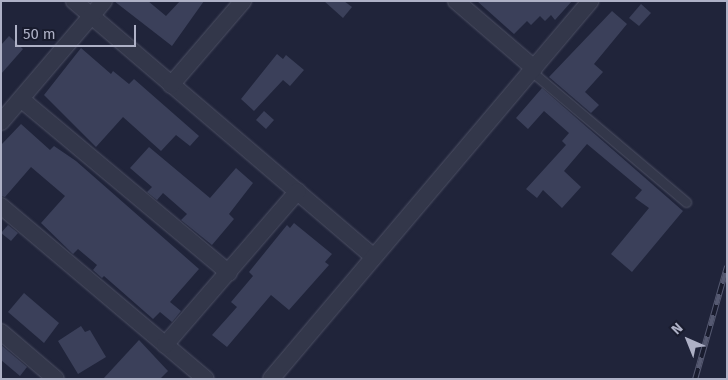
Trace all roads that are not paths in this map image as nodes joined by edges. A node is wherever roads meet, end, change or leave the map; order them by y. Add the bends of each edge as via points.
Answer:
1 (74, 1) edge
2 (104, 1) edge
3 (243, 1) edge
4 (456, 1) edge
5 (591, 1) edge
6 (92, 16) junction
7 (533, 70) junction
8 (171, 84) junction
9 (21, 99) junction
10 (1, 122) edge
11 (298, 191) junction
12 (686, 202) dead end
13 (1, 206) edge
14 (374, 257) junction
15 (229, 273) junction
16 (1, 332) edge
17 (165, 345) junction
18 (56, 379) edge
19 (206, 379) edge
20 (271, 379) edge

1 - 6 street
2 - 6 street
3 - 8 street
4 - 7 street
5 - 7 street
6 - 8 street
6 - 9 street
7 - 12 lane
7 - 14 street
8 - 11 street
9 - 10 street
9 - 15 street
11 - 14 street
11 - 15 street
13 - 17 street
14 - 20 street
15 - 17 street
16 - 18 street
17 - 19 street

